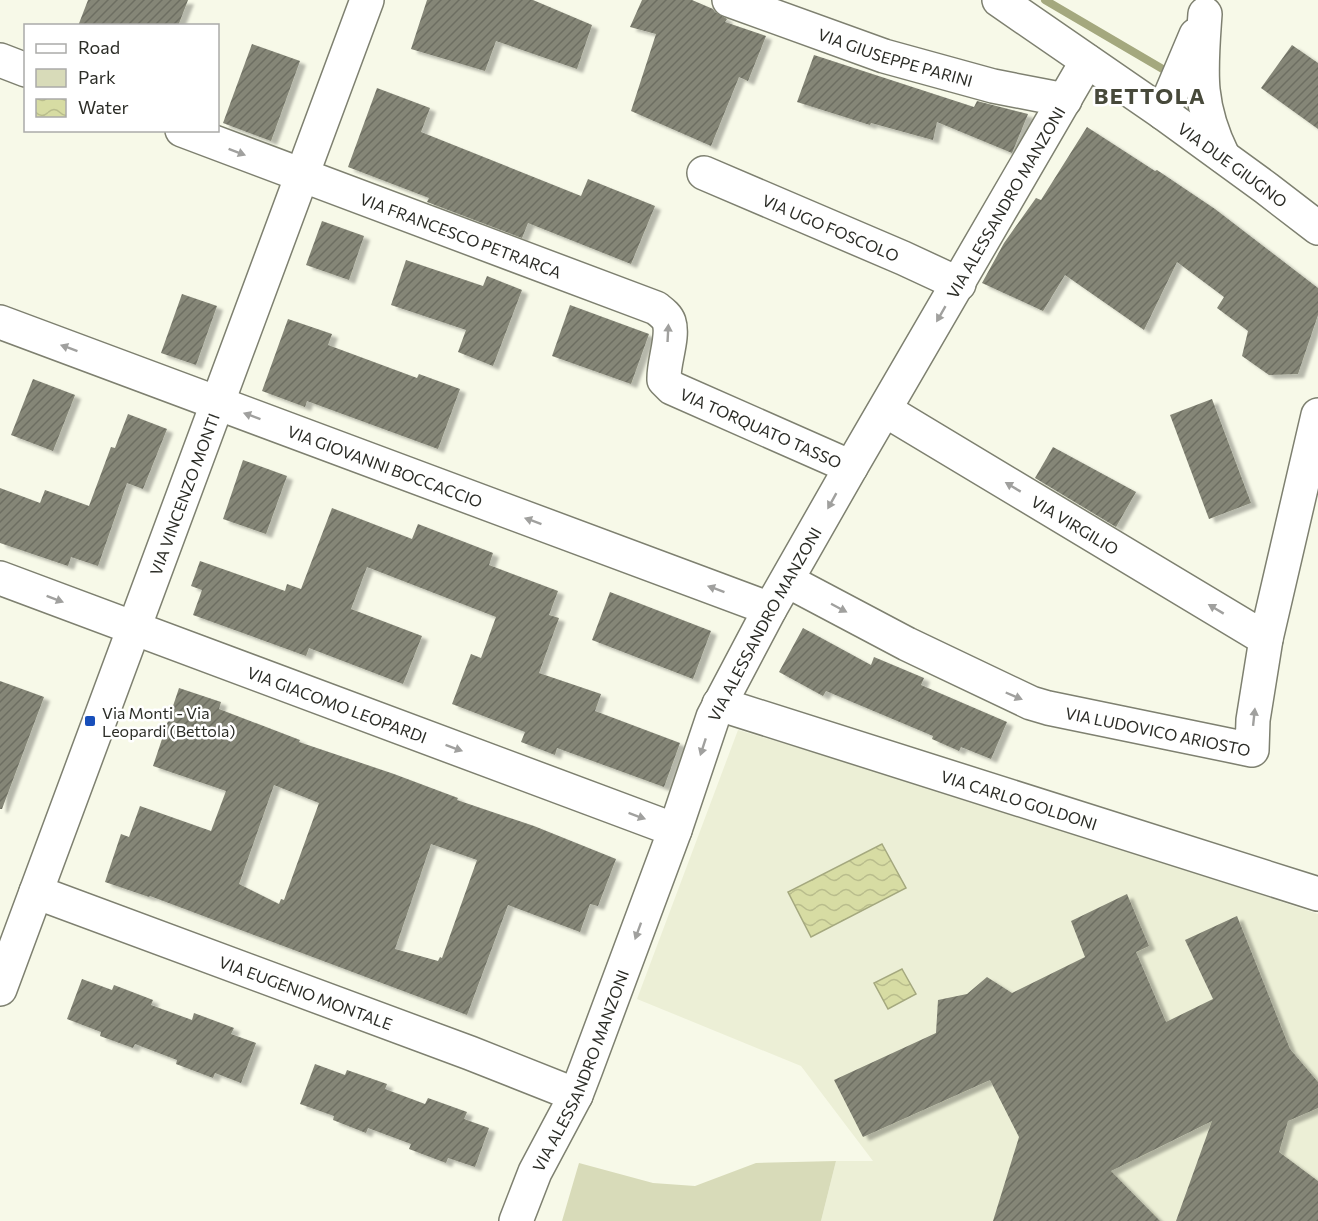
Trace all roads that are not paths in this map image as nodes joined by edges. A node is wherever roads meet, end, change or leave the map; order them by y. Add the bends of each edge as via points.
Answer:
1 (367, 0) edge
2 (729, 0) edge
3 (999, 0) edge
4 (1207, 7) edge
5 (0, 60) edge
6 (1087, 61) junction
7 (24, 69) edge
8 (1065, 100) junction
9 (1163, 113) junction
10 (187, 132) edge
11 (1223, 156) junction
12 (704, 173) dead end
13 (302, 177) junction
14 (1318, 228) edge
15 (959, 284) junction
16 (0, 322) edge
17 (672, 388) joint
18 (218, 404) junction
19 (885, 410) junction
20 (1318, 415) edge
21 (851, 467) junction
22 (0, 578) edge
23 (788, 581) junction
24 (770, 609) junction
25 (134, 629) junction
26 (1266, 639) junction
27 (719, 704) junction
28 (675, 831) junction
29 (36, 892) junction
30 (1318, 894) edge
31 (0, 989) edge
32 (576, 1095) junction
33 (516, 1221) edge

1 - 13 street, VIA VINCENZO MONTI
2 - 8 street, VIA GIUSEPPE PARINI via 884,56 993,86
3 - 6 street, VIA DUE GIUGNO
4 - 9 street
4 - 11 street via 1201,74 1204,110
5 - 7 street
6 - 8 street, VIA ALESSANDRO MANZONI
6 - 9 street, VIA DUE GIUGNO
8 - 15 street, VIA ALESSANDRO MANZONI
9 - 11 street, VIA DUE GIUGNO
10 -> 13 street, VIA FRANCESCO PETRARCA
11 - 14 street, VIA DUE GIUGNO
12 - 15 street, VIA UGO FOSCOLO
17 -> 13 street, VIA FRANCESCO PETRARCA via 664,380 663,368 669,324 656,308
13 - 18 street, VIA VINCENZO MONTI
15 -> 19 street, VIA ALESSANDRO MANZONI
18 -> 16 street, VIA GIOVANNI BOCCACCIO
17 - 21 street, VIA TORQUATO TASSO
24 -> 18 street, VIA GIOVANNI BOCCACCIO
18 - 25 street, VIA VINCENZO MONTI
19 - 21 street, VIA ALESSANDRO MANZONI
26 -> 19 street, VIA VIRGILIO
20 - 26 street, VIA LUDOVICO ARIOSTO
21 -> 23 street, VIA ALESSANDRO MANZONI
22 -> 25 street, VIA GIACOMO LEOPARDI
23 - 24 street, VIA ALESSANDRO MANZONI
23 -> 26 street, VIA LUDOVICO ARIOSTO via 1031,703 1252,750
24 - 27 street, VIA ALESSANDRO MANZONI
25 -> 28 street, VIA GIACOMO LEOPARDI
25 - 29 street, VIA VINCENZO MONTI
27 -> 28 street, VIA ALESSANDRO MANZONI
27 - 30 street, VIA CARLO GOLDONI
28 -> 32 street, VIA ALESSANDRO MANZONI
29 - 31 street, VIA VINCENZO MONTI
29 - 32 street, VIA EUGENIO MONTALE
32 - 33 street, VIA ALESSANDRO MANZONI via 535,1172

